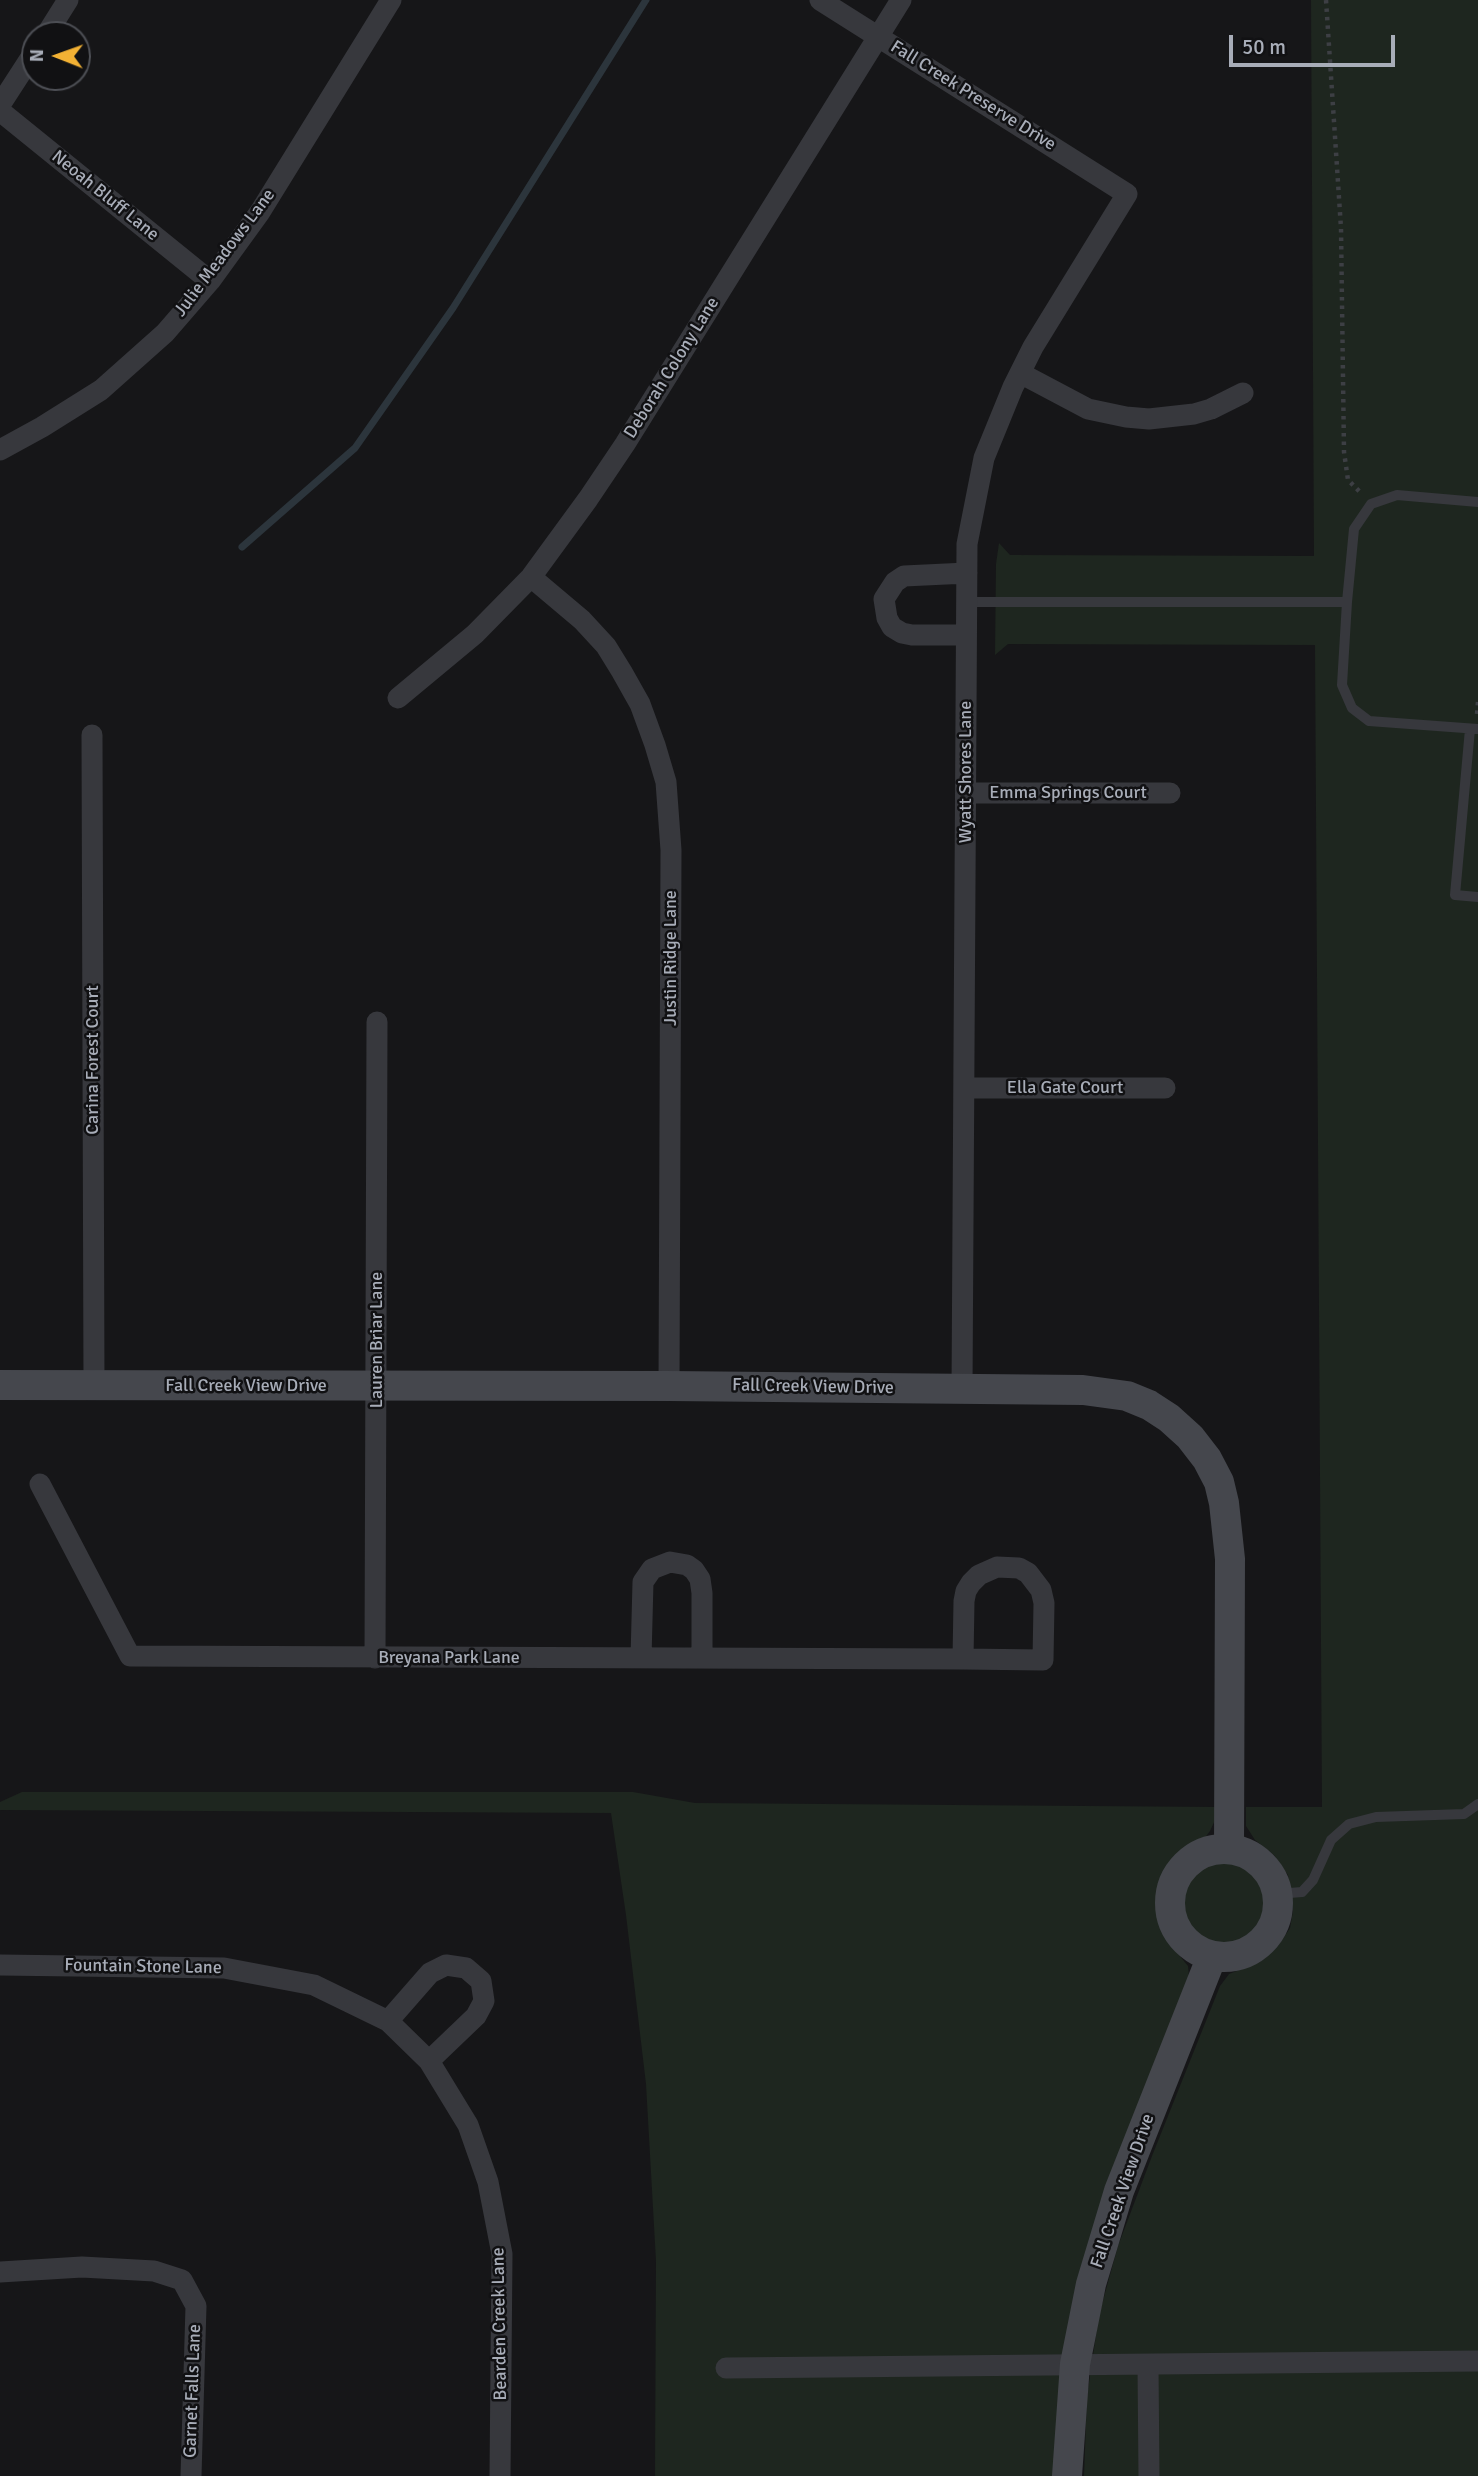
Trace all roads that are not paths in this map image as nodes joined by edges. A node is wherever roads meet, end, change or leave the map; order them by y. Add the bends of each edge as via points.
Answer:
1 (68, 0) edge
2 (391, 0) edge
3 (820, 0) edge
4 (901, 0) edge
5 (55, 21) edge
6 (879, 36) junction
7 (21, 73) edge
8 (0, 105) edge
9 (0, 111) edge
10 (1127, 194) joint
11 (210, 281) junction
12 (1020, 373) junction
13 (1242, 393) dead end
14 (0, 450) edge
15 (1478, 502) edge
16 (967, 573) junction
17 (531, 577) junction
18 (966, 602) junction
19 (1347, 602) junction
20 (965, 635) junction
21 (398, 698) dead end
22 (1474, 729) edge
23 (92, 735) dead end
24 (967, 793) junction
25 (1170, 793) dead end
26 (1478, 897) edge
27 (377, 1022) dead end
28 (965, 1088) junction
29 (1165, 1088) dead end
30 (0, 1385) edge
31 (94, 1386) junction
32 (377, 1386) junction
33 (669, 1386) junction
34 (962, 1389) junction
35 (40, 1484) dead end
36 (375, 1658) junction
37 (641, 1658) junction
38 (702, 1658) junction
39 (963, 1659) junction
40 (1478, 1804) edge
41 (1229, 1849) junction
42 (1277, 1895) junction
43 (1212, 1956) junction
44 (0, 1965) edge
45 (388, 2021) junction
46 (429, 2061) junction
47 (0, 2272) edge
48 (1478, 2361) edge
49 (1075, 2364) junction
50 (1148, 2365) junction
51 (726, 2368) dead end
52 (191, 2476) edge
53 (500, 2476) edge
54 (1067, 2476) edge
55 (1149, 2476) edge

1 - 5 street
2 - 11 street, Julie Meadows Lane via 260,212
3 - 6 street, Fall Creek Preserve Drive
4 - 6 street, Deborah Colony Lane
6 - 10 street, Fall Creek Preserve Drive
6 - 17 street, Deborah Colony Lane via 625,444
7 - 8 street
9 - 11 street, Neoah Bluff Lane
10 - 12 street, Wyatt Shores Lane
11 - 14 street, Julie Meadows Lane via 165,333 101,390
12 - 13 street via 1088,409 1126,417 1194,414
12 - 16 street, Wyatt Shores Lane via 984,458
15 - 19 lane via 1397,495 1371,504 1354,528
16 - 18 street, Wyatt Shores Lane
16 - 20 street via 904,576 884,599 887,618 902,633
17 - 21 street, Deborah Colony Lane via 475,634
17 - 33 street, Justin Ridge Lane via 582,620 611,655 640,704 666,782 671,850
18 - 19 lane
18 - 20 street, Wyatt Shores Lane
19 - 22 lane via 1342,685 1352,708 1369,721
20 - 24 street, Wyatt Shores Lane
22 - 26 lane via 1455,895
23 - 31 street, Carina Forest Court
24 - 25 street, Emma Springs Court
24 - 28 street, Wyatt Shores Lane
27 - 32 street, Lauren Briar Lane
28 - 29 street, Ella Gate Court
28 - 34 street, Wyatt Shores Lane
30 - 31 street, Fall Creek View Drive
31 - 32 street, Fall Creek View Drive
32 - 33 street, Fall Creek View Drive
32 - 36 street, Lauren Briar Lane
33 - 34 street, Fall Creek View Drive
34 - 41 street, Fall Creek View Drive via 1083,1390 1127,1396 1169,1418 1207,1459 1224,1503 1230,1559
35 - 36 street, Breyana Park Lane via 130,1657
36 - 37 street, Breyana Park Lane
37 - 38 street, Breyana Park Lane
37 - 38 street via 643,1582 652,1569 670,1562 687,1565 700,1579
38 - 39 street, Breyana Park Lane
39 - 39 street, Breyana Park Lane via 964,1601 971,1583 997,1567 1028,1573 1044,1603 1043,1660
40 - 42 lane via 1464,1814 1376,1817 1349,1824 1331,1840 1303,1892
41 - 42 street via 1261,1864
41 - 43 street via 1211,1850 1181,1870 1170,1903 1182,1937
42 - 43 street via 1272,1929 1261,1943 1246,1953
43 - 49 street, Fall Creek View Drive via 1119,2191 1091,2284
44 - 45 street, Fountain Stone Lane via 225,1968 314,1984
45 - 46 street, Fountain Stone Lane
45 - 46 street via 430,1973 446,1965 466,1968 481,1981 484,2001 477,2016
46 - 53 street, Bearden Creek Lane via 468,2125 488,2182 502,2254
47 - 52 street, Garnet Falls Lane via 82,2267 154,2271 183,2280 196,2306
48 - 50 street
49 - 50 street
49 - 51 street
49 - 54 street, Fall Creek View Drive
50 - 55 street

